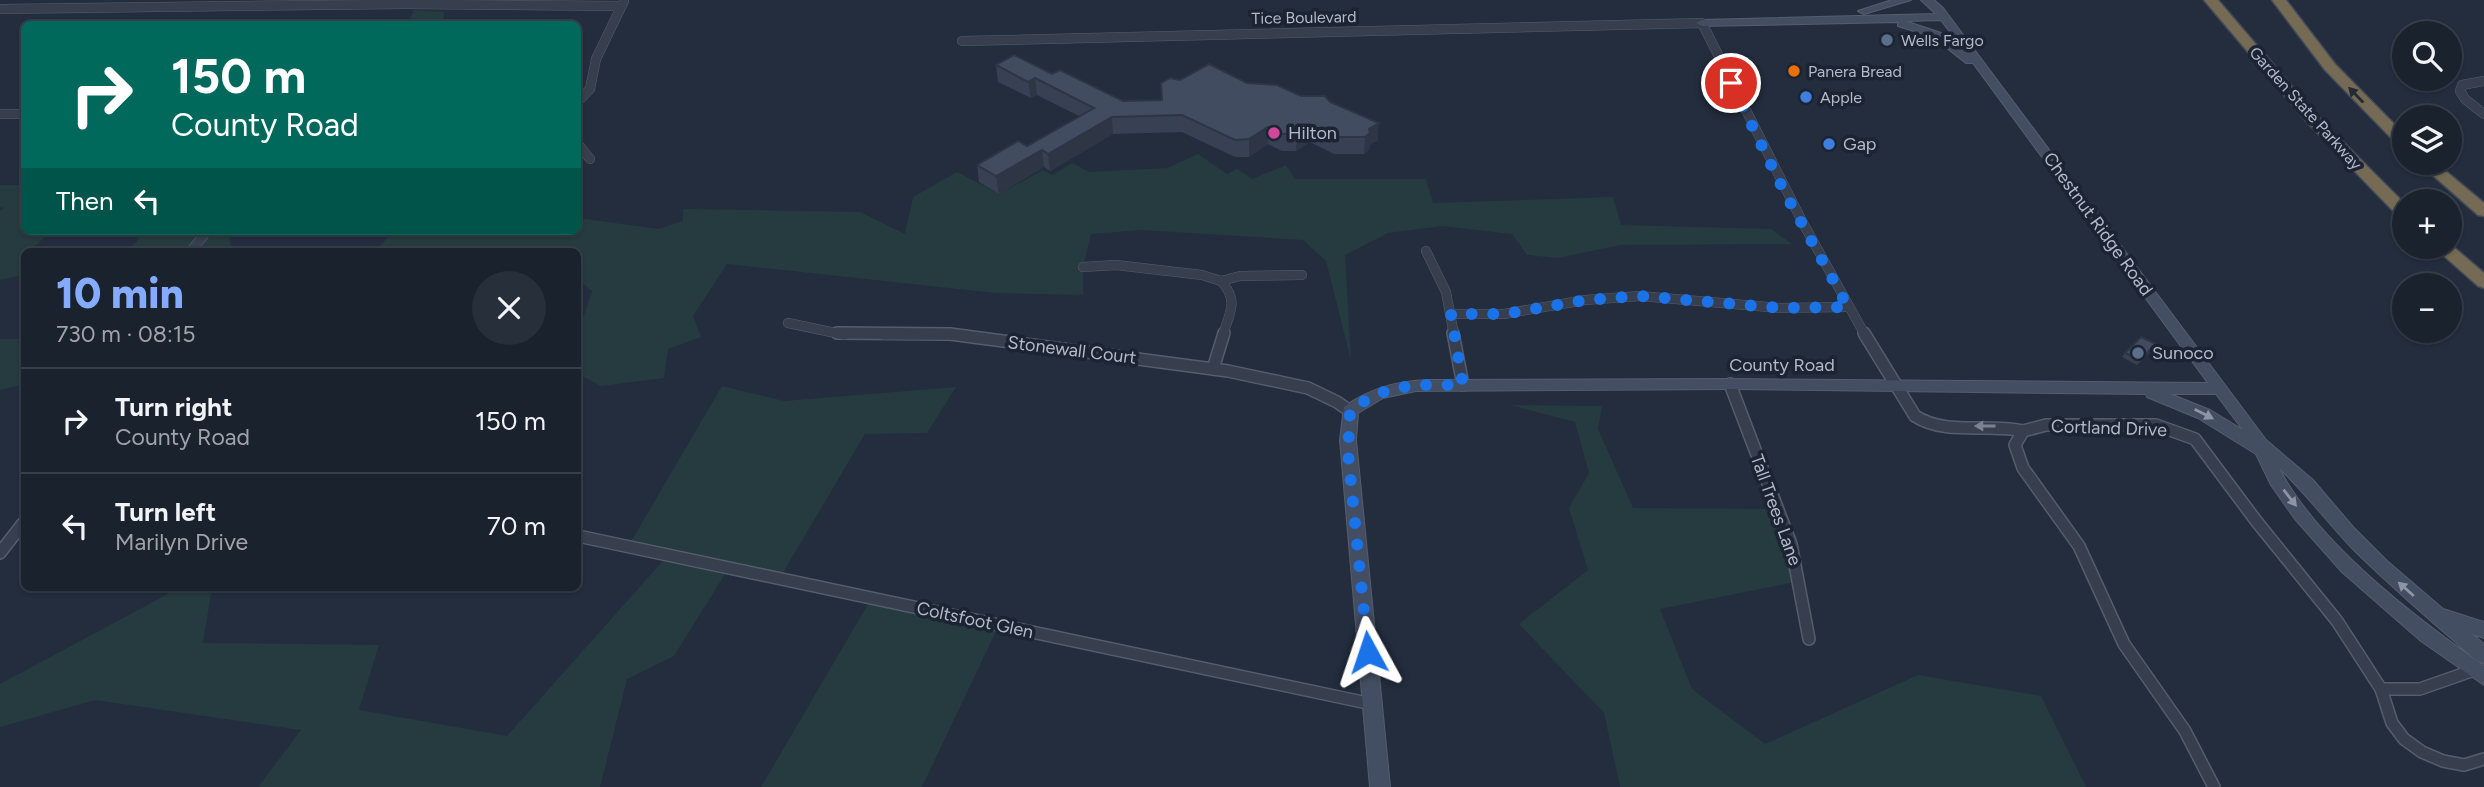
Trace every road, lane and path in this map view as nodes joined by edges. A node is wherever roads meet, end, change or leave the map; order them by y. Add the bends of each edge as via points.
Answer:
1 (1905, 0) edge
2 (1927, 0) edge
3 (2211, 0) edge
4 (2279, 0) edge
5 (623, 3) edge
6 (0, 9) edge
7 (1939, 9) edge
8 (1860, 16) junction
9 (1702, 23) junction
10 (962, 41) dead end
11 (1984, 70) junction
12 (2484, 81) edge
13 (581, 98) edge
14 (0, 114) edge
15 (21, 114) edge
16 (2484, 114) edge
17 (2392, 130) edge
18 (581, 148) edge
19 (590, 159) dead end
20 (2441, 175) edge
21 (2392, 200) edge
22 (2484, 211) edge
23 (204, 235) dead end
24 (193, 248) edge
25 (1426, 251) dead end
26 (2457, 259) edge
27 (1083, 267) dead end
28 (1302, 275) dead end
29 (1221, 281) junction
30 (2484, 282) edge
31 (1848, 307) junction
32 (1451, 314) junction
33 (788, 323) dead end
34 (1213, 369) junction
35 (1730, 384) junction
36 (1463, 385) junction
37 (1896, 386) junction
38 (2140, 389) junction
39 (2221, 389) junction
40 (1350, 411) junction
41 (2023, 431) junction
42 (2260, 445) junction
43 (21, 526) edge
44 (581, 537) edge
45 (0, 553) edge
46 (2431, 611) junction
47 (2484, 630) edge
48 (1809, 639) dead end
49 (2482, 668) edge
50 (2381, 689) junction
51 (1372, 704) junction
52 (2484, 759) edge
53 (1380, 787) edge
54 (2214, 787) edge

1 - 8 main road
2 - 7 main road, Chestnut Ridge Road
3 - 21 highway, Garden State Parkway via 2313,120
17 -> 4 highway via 2330,66
5 - 6 street
5 - 13 street via 596,59 590,89
7 - 8 main road, Tice Boulevard
7 - 11 main road, Chestnut Ridge Road
8 - 9 main road, Tice Boulevard
8 - 11 main road via 1927,30
9 - 10 street, Tice Boulevard
9 - 31 street, Cortland Drive via 1785,193
11 - 39 main road, Chestnut Ridge Road
12 - 16 street via 2462,85 2460,91
14 - 15 street
18 - 19 street
20 - 22 highway
23 - 24 street
25 - 32 street via 1443,283
26 - 30 highway
27 - 29 street via 1116,265
28 - 29 street via 1240,276
29 - 34 street via 1233,301
31 - 32 street via 1781,308 1640,296 1504,314
31 - 37 street, Cortland Drive
32 - 36 street
33 - 34 street, Stonewall Court via 847,335 950,334
34 - 40 street, Stonewall Court via 1298,386 1332,397
35 - 36 main road, County Road
35 - 37 main road, County Road
35 - 48 street, Tall Trees Lane via 1791,544
36 - 40 main road, County Road via 1395,387 1370,396
37 - 38 main road, County Road
41 -> 37 street, Cortland Drive via 1927,424 1915,416
38 - 39 main road, County Road
38 -> 42 main road via 2204,414
39 - 42 main road, Chestnut Ridge Road
40 - 51 main road via 1348,453
41 - 50 street, Cortland Drive via 2046,425 2156,425 2195,439 2327,607
41 - 54 street via 2015,445 2020,462 2071,531 2124,643 2185,731
46 -> 42 main road, Chestnut Ridge Road via 2364,550 2307,484
42 -> 49 main road, Chestnut Ridge Road via 2280,485 2340,557 2395,609
43 - 45 street
44 - 51 street, Coltsfoot Glen
46 - 47 main road
46 - 49 main road, Chestnut Ridge Road
49 - 50 street via 2420,689
50 - 52 street, Cortland Drive via 2392,723 2413,746 2431,757 2464,765
51 - 53 main road

